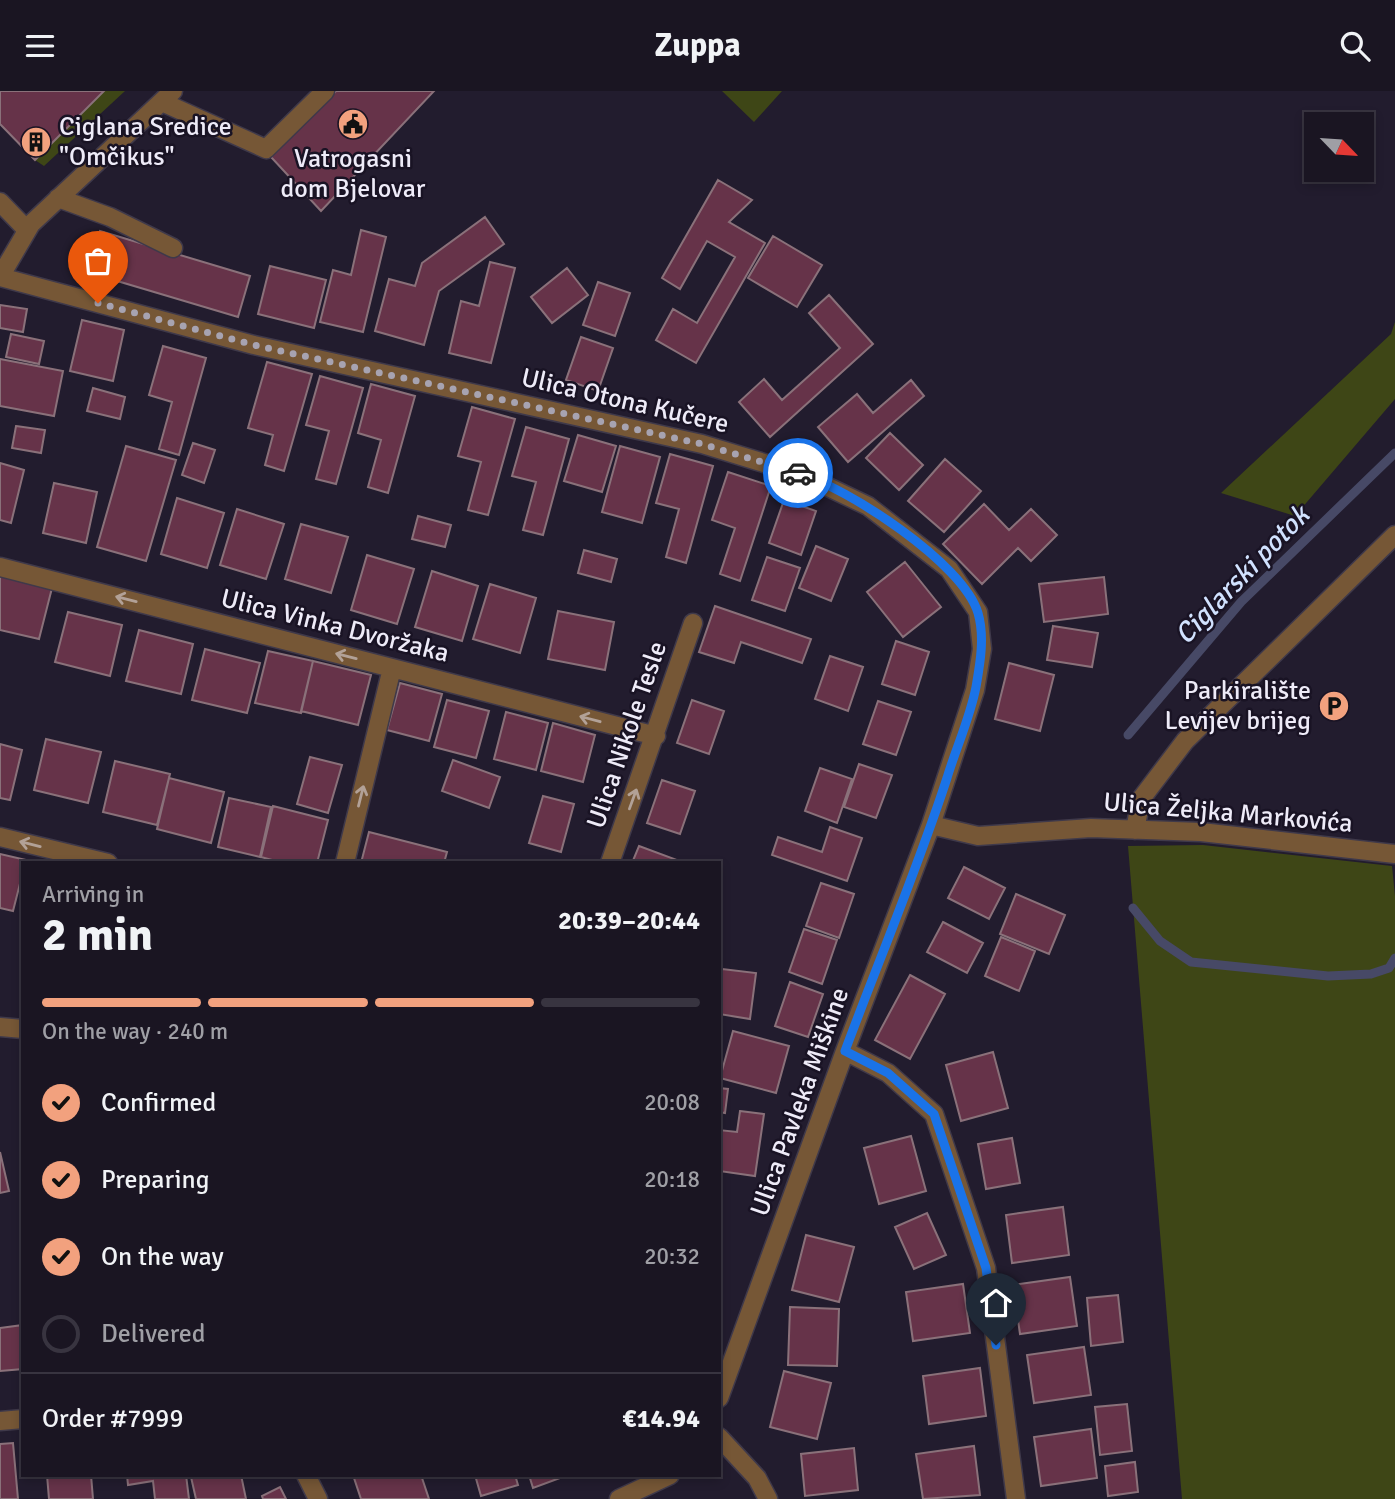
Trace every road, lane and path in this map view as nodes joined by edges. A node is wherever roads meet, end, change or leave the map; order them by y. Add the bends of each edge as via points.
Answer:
1 (325, 91) edge
2 (167, 96) edge
3 (58, 198) junction
4 (0, 202) edge
5 (27, 230) junction
6 (173, 248) dead end
7 (0, 277) edge
8 (1395, 535) edge
9 (0, 567) edge
10 (693, 624) dead end
11 (392, 668) junction
12 (656, 736) junction
13 (932, 825) junction
14 (1135, 830) junction
15 (0, 837) edge
16 (1395, 854) edge
17 (100, 861) edge
18 (345, 861) edge
19 (611, 861) edge
20 (0, 1027) edge
21 (21, 1030) edge
22 (845, 1051) junction
23 (721, 1392) edge
24 (21, 1419) edge
25 (0, 1421) edge
26 (721, 1439) edge
27 (307, 1477) edge
28 (666, 1477) edge
29 (318, 1499) edge
30 (619, 1499) edge
31 (768, 1499) edge
32 (1016, 1499) edge

1 - 2 street via 266,149
2 - 3 street
3 - 5 street
3 - 6 street
4 - 5 street
5 - 7 street
7 - 13 street, Ulica Otona Kučere via 254,345 702,444 803,475 868,506 949,569 978,612 982,649 975,690
8 - 14 street via 1185,741 1141,799
11 -> 9 street, Ulica Vinka Dvoržaka
10 - 12 street, Ulica Nikole Tesle
12 -> 11 street, Ulica Vinka Dvoržaka
18 -> 11 street
19 -> 12 street, Ulica Nikole Tesle
13 - 14 street, Ulica Željka Markovića via 978,836 1091,828
13 - 22 street, Ulica Pavleka Miškine
14 - 16 street, Ulica Željka Markovića via 1201,832
17 -> 15 street
20 - 21 street
22 - 23 street, Ulica Pavleka Miškine
22 - 32 street via 888,1073 934,1114 986,1268
24 - 25 street
26 - 31 street via 757,1478
27 - 29 street
28 - 30 street

